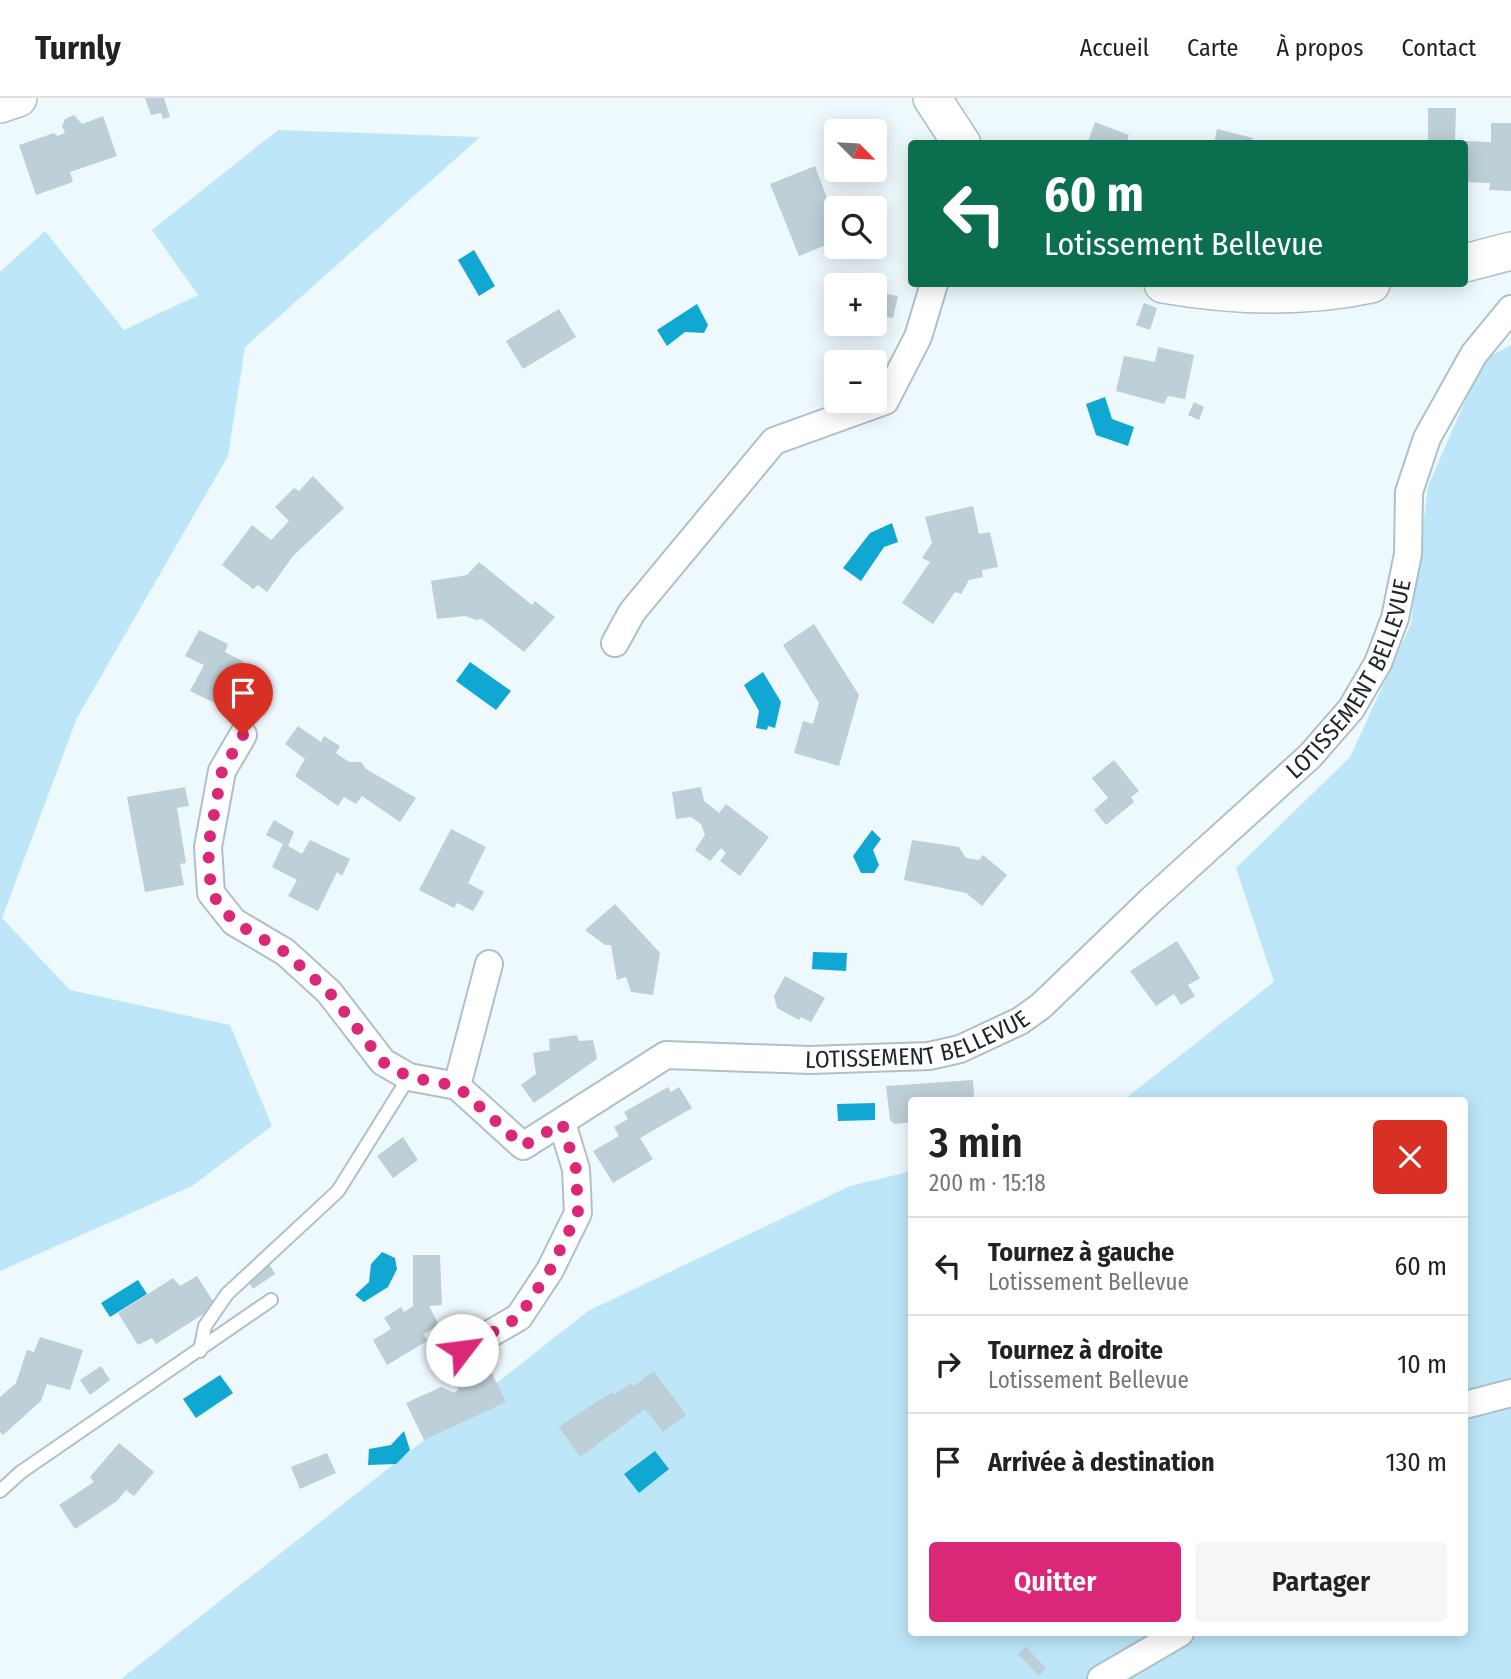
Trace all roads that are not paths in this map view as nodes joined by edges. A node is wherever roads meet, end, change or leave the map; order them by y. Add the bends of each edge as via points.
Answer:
1 (18, 98) edge
2 (932, 98) edge
3 (0, 103) edge
4 (959, 140) edge
5 (1511, 251) edge
6 (1468, 261) edge
7 (933, 287) edge
8 (1185, 287) edge
9 (1306, 288) edge
10 (1511, 309) edge
11 (615, 643) dead end
12 (243, 735) dead end
13 (489, 964) dead end
14 (409, 1077) junction
15 (457, 1086) junction
16 (562, 1123) junction
17 (271, 1300) dead end
18 (462, 1350) dead end
19 (200, 1351) junction
20 (1511, 1393) edge
21 (1468, 1404) edge
22 (0, 1491) edge
23 (1175, 1636) edge
24 (1101, 1679) edge

1 - 3 street
2 - 4 street
5 - 6 street
7 - 11 street via 919,337 885,401 774,441 639,602
8 - 9 street via 1282,295
10 - 16 street, LOTISSEMENT BELLEVUE via 1474,354 1427,438 1409,492 1408,554 1395,618 1378,663 1351,709 1310,756 1041,1006 1020,1021 937,1055 810,1060 666,1055
12 - 14 street via 222,771 208,847 211,893 234,922 285,952 329,992 383,1062
13 - 15 street
14 - 15 street
14 - 19 lane via 338,1191 227,1294 205,1326
15 - 16 street, LOTISSEMENT BELLEVUE via 523,1146
16 - 18 street via 576,1169 578,1213 550,1270 519,1317
17 - 19 lane
19 - 22 lane via 20,1472
20 - 21 street
23 - 24 street

